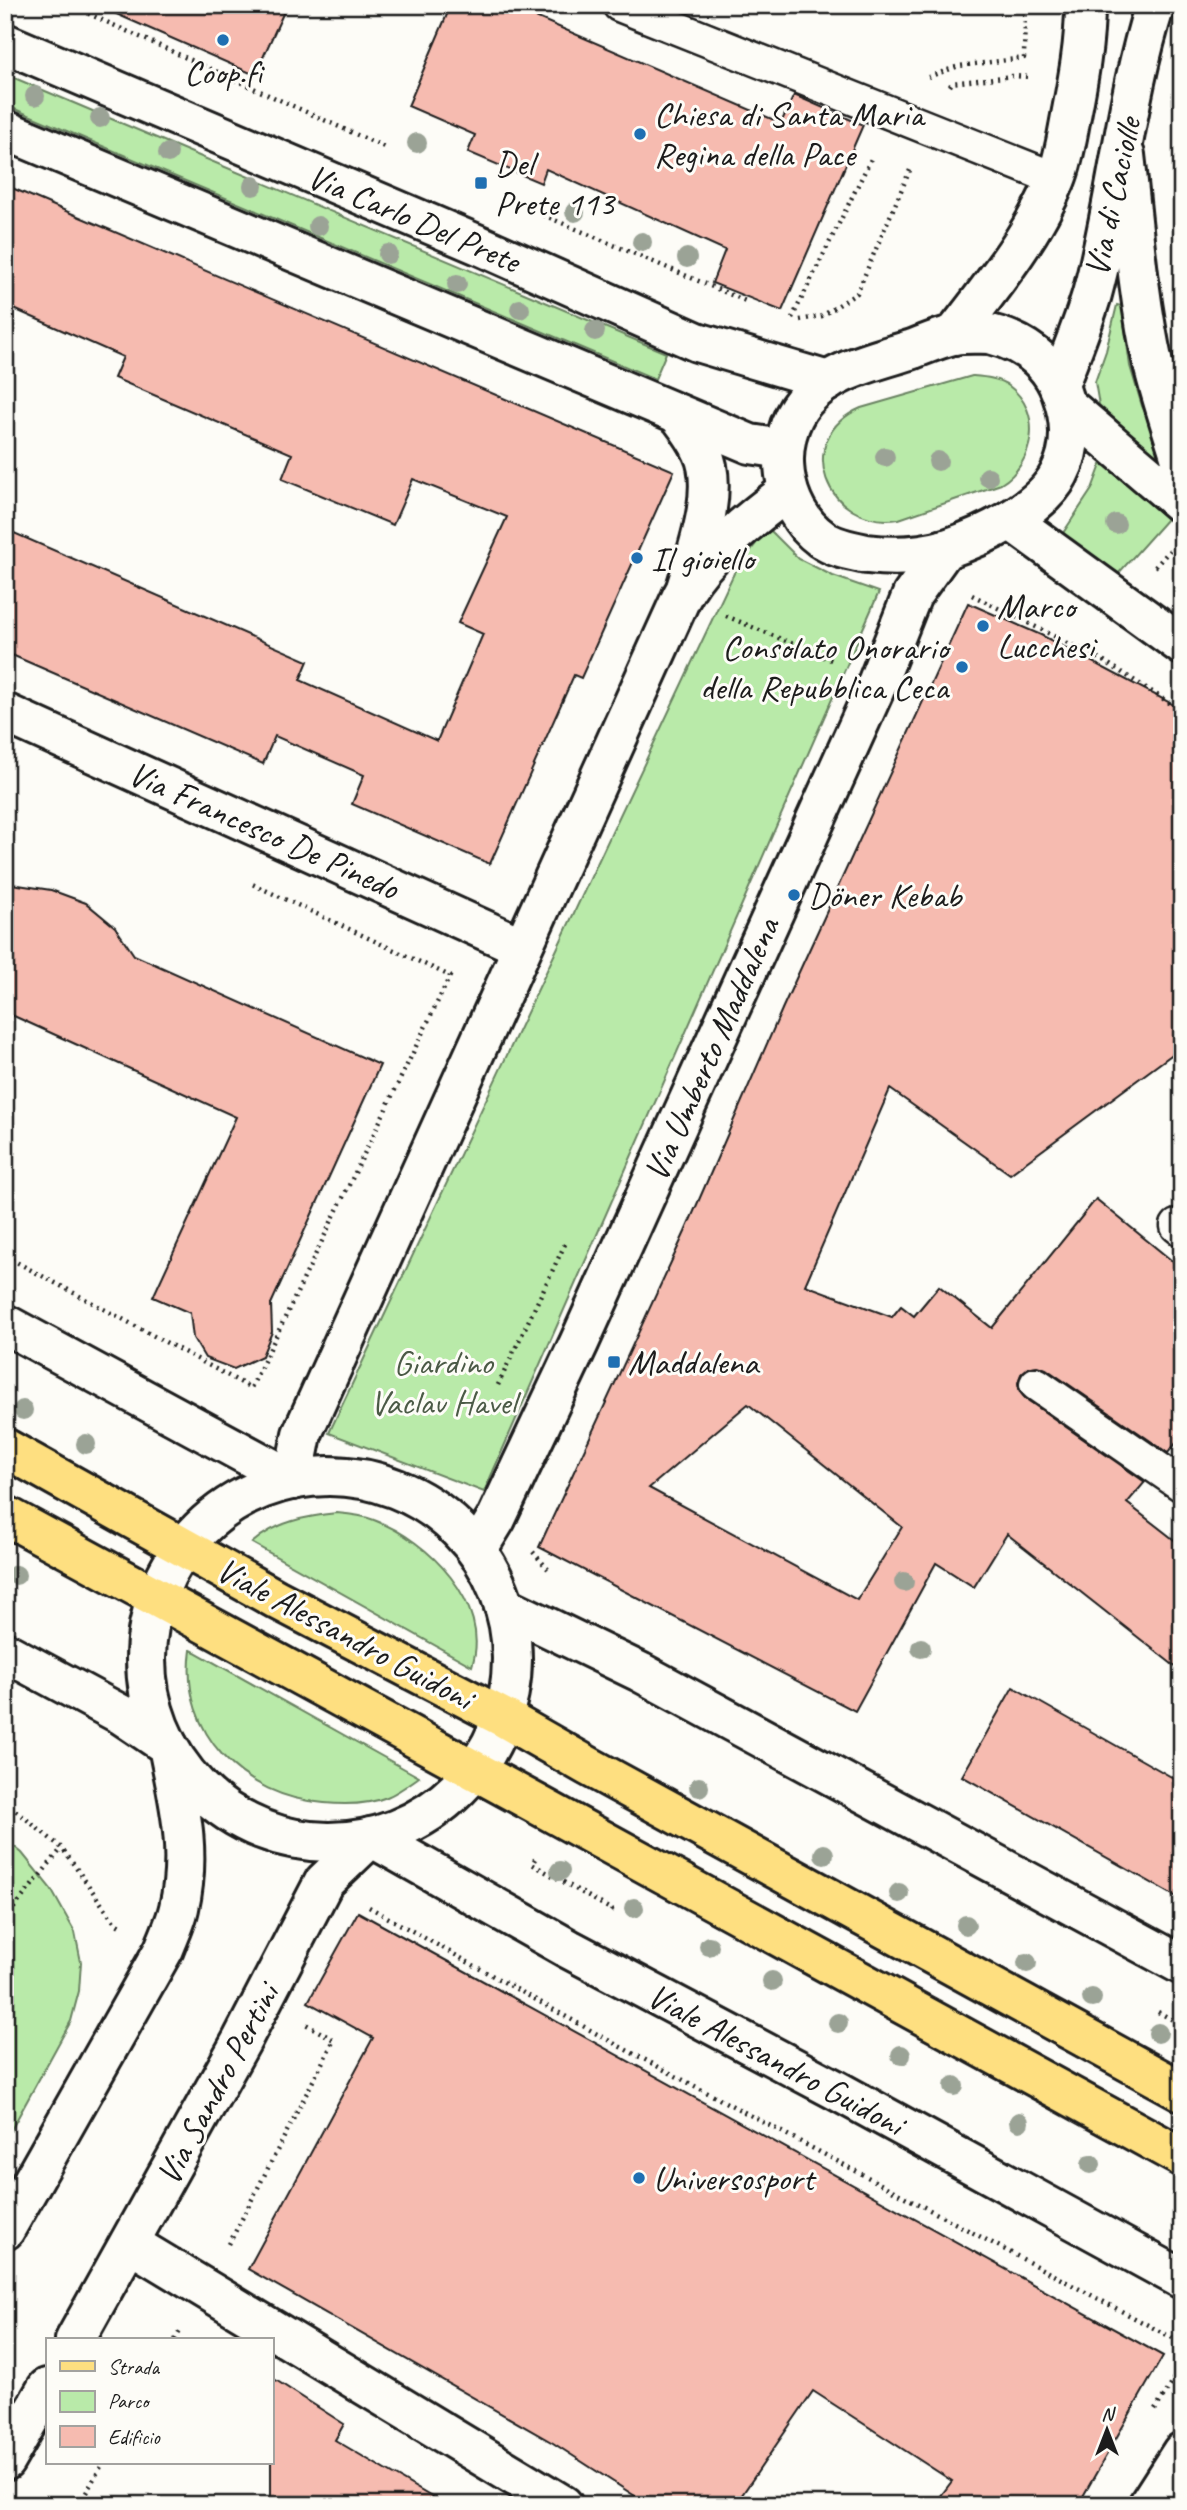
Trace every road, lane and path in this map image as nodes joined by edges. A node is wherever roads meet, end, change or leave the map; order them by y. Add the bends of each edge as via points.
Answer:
1 (69, 5) edge
2 (619, 5) edge
3 (1085, 5) edge
4 (1155, 5) edge
5 (5, 43) edge
6 (5, 130) edge
7 (1124, 144) junction
8 (393, 150) dead end
9 (1056, 179) junction
10 (531, 210) dead end
11 (757, 305) dead end
12 (781, 314) dead end
13 (794, 319) dead end
14 (954, 335) junction
15 (828, 381) junction
16 (1062, 395) junction
17 (678, 414) junction
18 (784, 449) junction
19 (1182, 462) edge
20 (788, 491) junction
21 (1182, 504) edge
22 (1010, 520) junction
23 (945, 549) junction
24 (687, 585) junction
25 (963, 590) dead end
26 (1182, 645) edge
27 (1182, 711) edge
28 (5, 713) edge
29 (522, 947) junction
30 (450, 976) dead end
31 (5, 1256) edge
32 (5, 1324) edge
33 (1036, 1384) dead end
34 (5, 1448) edge
35 (293, 1480) junction
36 (1182, 1485) edge
37 (5, 1515) edge
38 (184, 1546) junction
39 (530, 1549) dead end
40 (477, 1550) junction
41 (555, 1577) dead end
42 (157, 1597) junction
43 (504, 1605) junction
44 (5, 1653) edge
45 (506, 1719) junction
46 (168, 1746) junction
47 (475, 1769) junction
48 (5, 1802) edge
49 (371, 1837) junction
50 (62, 1848) junction
51 (362, 1903) dead end
52 (5, 1919) edge
53 (124, 1928) dead end
54 (1182, 1965) edge
55 (299, 2021) dead end
56 (1182, 2091) edge
57 (1182, 2157) edge
58 (5, 2230) edge
59 (131, 2244) junction
60 (1182, 2279) edge
61 (205, 2288) junction
62 (76, 2338) edge
63 (176, 2338) edge
64 (1182, 2343) edge
65 (46, 2390) edge
66 (1182, 2452) edge
67 (5, 2461) edge
68 (102, 2464) edge
69 (79, 2505) edge
70 (563, 2505) edge
71 (1148, 2505) edge

1 - 8 path
2 - 9 lane
3 - 9 street via 1078,80
4 - 7 street, Via di Caciolle via 1137,68
5 - 15 street, Via Carlo Del Prete via 697,342
6 - 17 street
7 - 16 street, Via di Caciolle via 1092,295
7 - 19 street via 1152,360
9 - 14 street via 1014,255
10 - 11 path
12 - 13 path
14 - 15 street
14 - 16 street via 990,334 1015,342 1039,359
15 - 18 street via 803,401
16 - 21 street
16 - 22 street via 1070,427 1059,475 1042,498
17 - 18 street via 750,444
17 - 24 street via 704,453 707,470 706,523
18 - 20 street
20 - 23 street via 802,519 822,540 849,551 914,555
20 - 24 street via 754,516
22 - 23 street
22 - 26 street
23 - 40 street, Via Umberto Maddalena via 912,595 874,691 579,1343
24 - 29 street
25 - 27 path via 1104,661
28 - 29 street, Via Francesco De Pinedo
29 - 35 street via 302,1434
30 - 31 path via 251,1388
32 - 35 street
33 - 36 lane
34 - 38 main road, Viale Alessandro Guidoni
35 - 38 street, Viale Alessandro Guidoni via 245,1496
35 - 40 street, Viale Alessandro Guidoni via 332,1476 388,1486 439,1513
37 - 42 main road, Viale Alessandro Guidoni
38 - 42 street, Viale Alessandro Guidoni
38 - 45 main road, Viale Alessandro Guidoni
39 - 41 path
40 - 43 street, Viale Alessandro Guidoni
42 - 46 street, Viale Alessandro Guidoni via 146,1653 148,1685
42 - 47 main road, Viale Alessandro Guidoni
43 - 45 street, Viale Alessandro Guidoni via 513,1665
43 - 54 street via 640,1672
44 - 46 street, Viale Alessandro Guidoni via 122,1715
45 - 47 street, Viale Alessandro Guidoni via 494,1745
45 - 56 main road, Viale Alessandro Guidoni
46 - 49 street, Viale Alessandro Guidoni via 197,1785 251,1824 312,1841
46 - 58 street via 185,1834 179,1910 164,1949
47 - 49 street, Viale Alessandro Guidoni via 428,1812
47 - 57 main road, Viale Alessandro Guidoni
48 - 50 path
49 - 59 street, Via Sandro Pertini via 324,1882
49 - 60 street, Viale Alessandro Guidoni via 569,1949
50 - 52 path
50 - 53 path via 115,1923
51 - 64 path via 617,2045
55 - 61 path via 334,2039
59 - 61 street
59 - 62 street, Via Sandro Pertini
61 - 63 path
61 - 70 street
65 - 67 street
66 - 71 street
68 - 69 path

